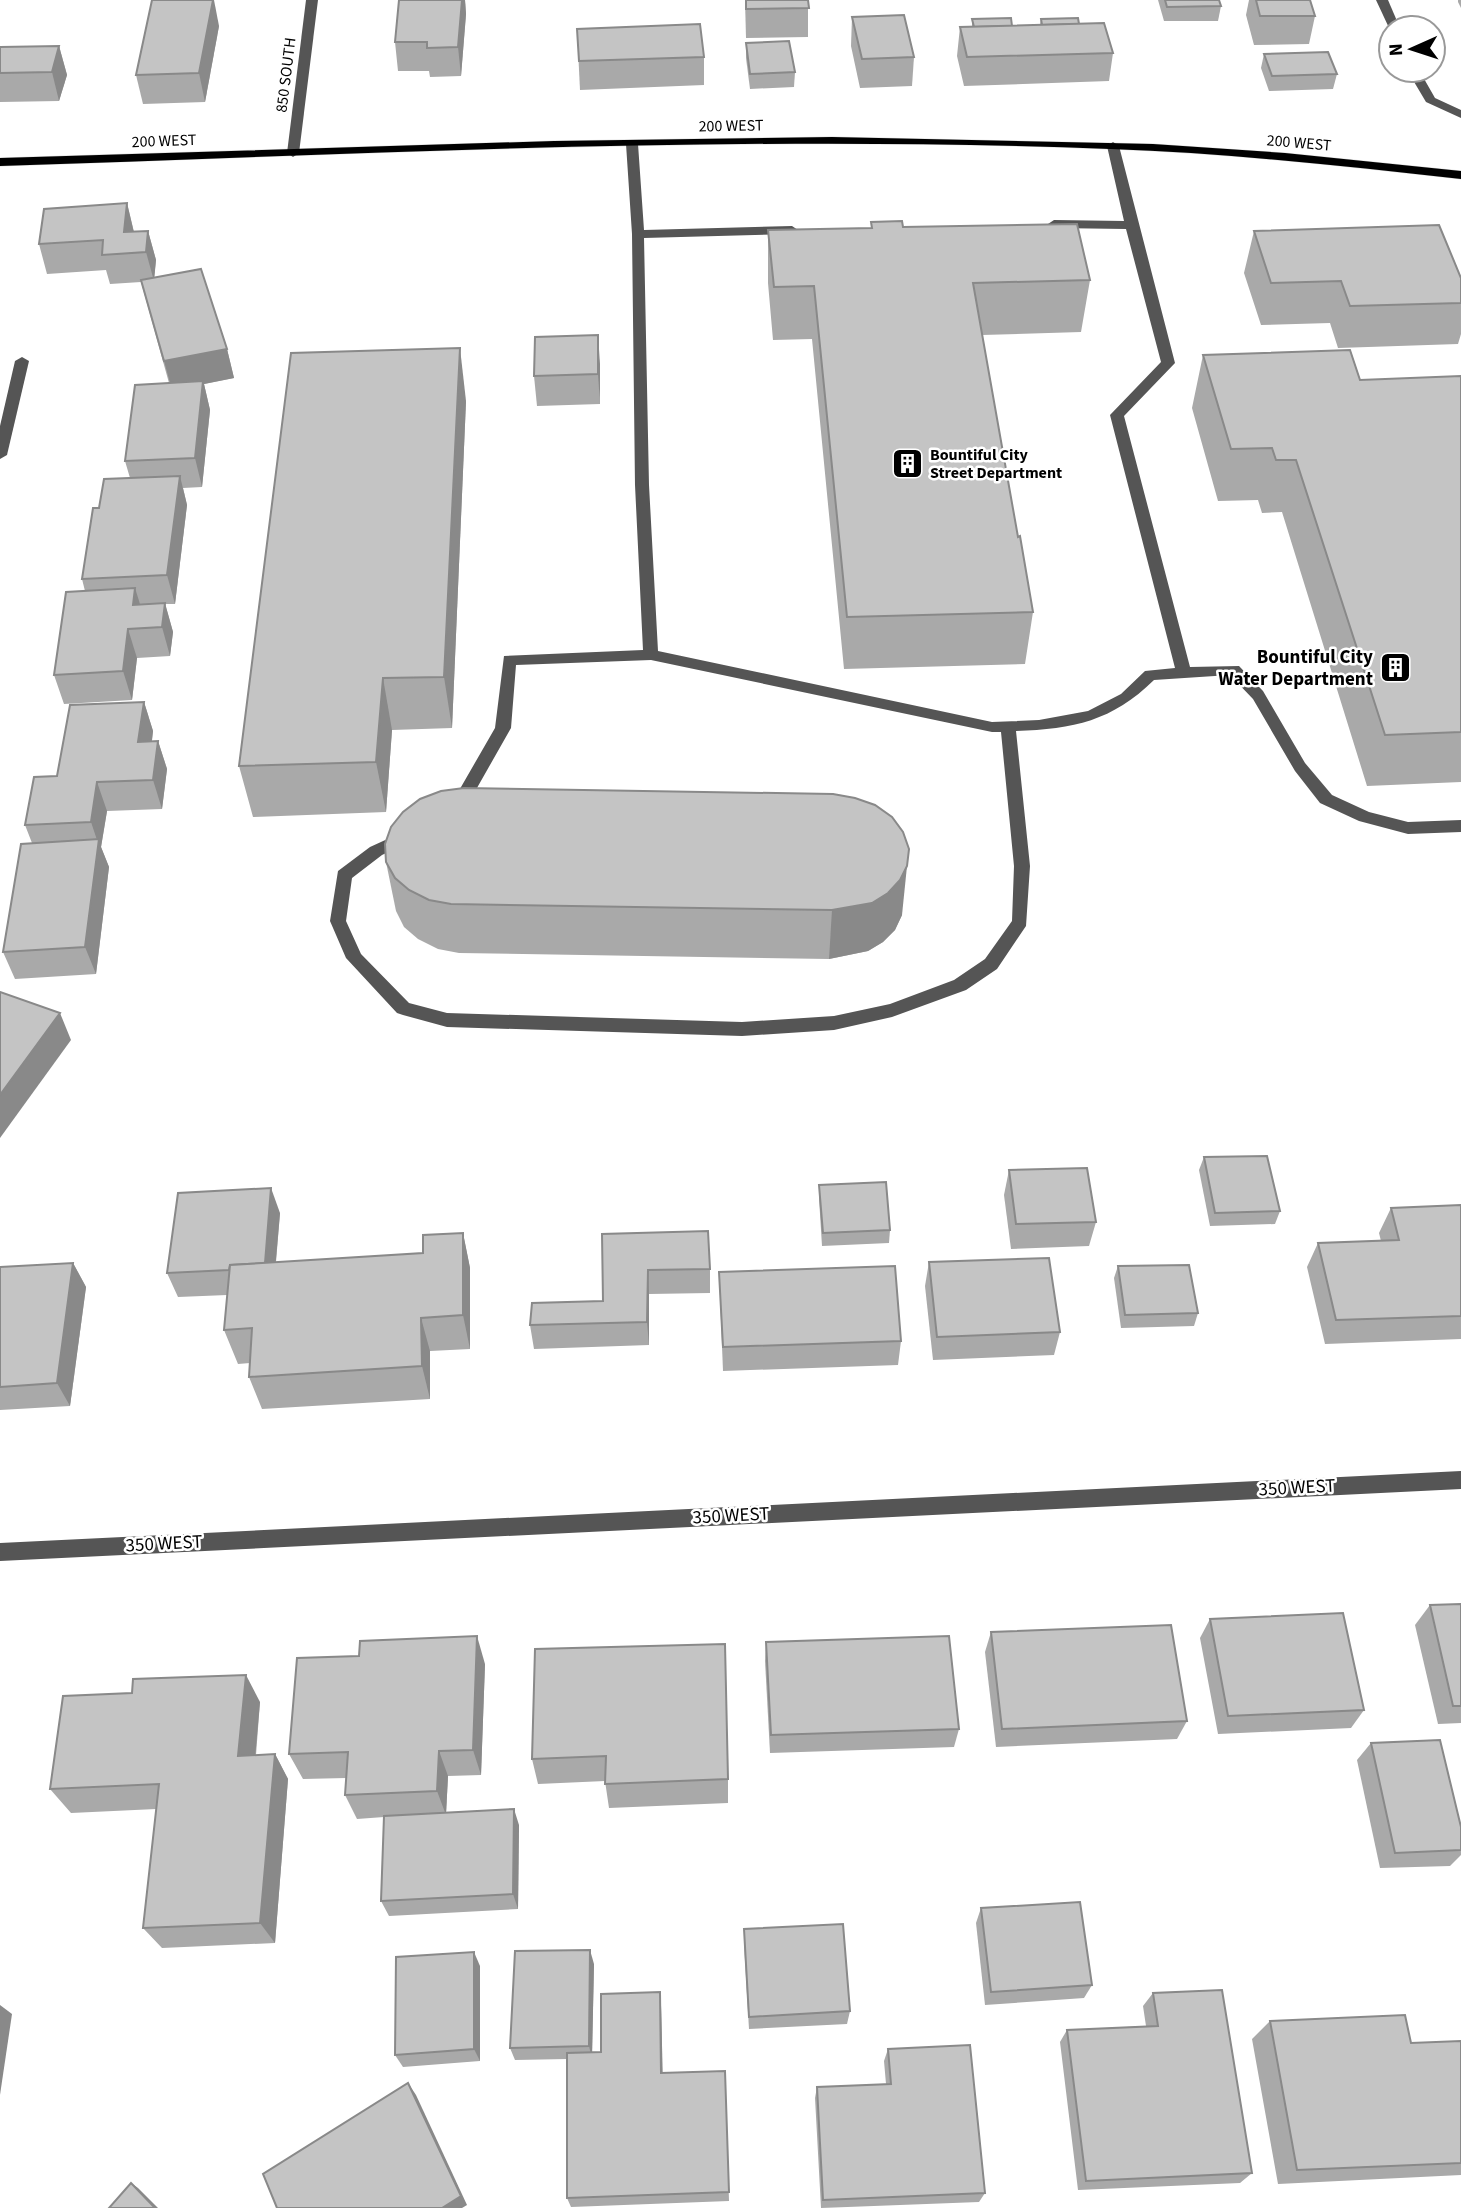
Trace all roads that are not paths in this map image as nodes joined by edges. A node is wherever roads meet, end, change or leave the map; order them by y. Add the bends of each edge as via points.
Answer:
1 (312, 0) edge
2 (1421, 84) edge
3 (1461, 114) edge
4 (632, 144) junction
5 (1113, 145) junction
6 (293, 153) junction
7 (0, 162) edge
8 (1461, 175) edge
9 (1034, 225) edge
10 (1131, 225) junction
11 (802, 230) edge
12 (638, 234) junction
13 (22, 361) dead end
14 (0, 455) edge
15 (652, 655) junction
16 (1184, 673) junction
17 (1008, 726) junction
18 (443, 816) edge
19 (1461, 826) edge
20 (421, 830) edge
21 (1461, 1480) edge
22 (0, 1552) edge

1 - 6 street, 850 SOUTH
2 - 3 street via 1430,100
4 - 5 main road, 200 WEST via 957,141
4 - 6 main road, 200 WEST
4 - 12 street
5 - 8 main road, 200 WEST
5 - 10 street
6 - 7 main road, 200 WEST
9 - 10 street
10 - 16 street via 1168,363 1117,415
11 - 12 street
12 - 15 street via 642,485
13 - 14 street
15 - 17 street via 992,727
15 - 18 street via 509,660 503,728 463,799
16 - 17 street via 1150,675 1126,698 1091,716
16 - 19 street via 1234,670 1258,695 1300,767 1326,799 1365,817 1408,828
17 - 20 street via 1022,866 1020,922 991,964 960,985 892,1010 834,1023 742,1029 447,1020 403,1008 354,958 338,921 344,875 376,851
21 - 22 street, 350 WEST

